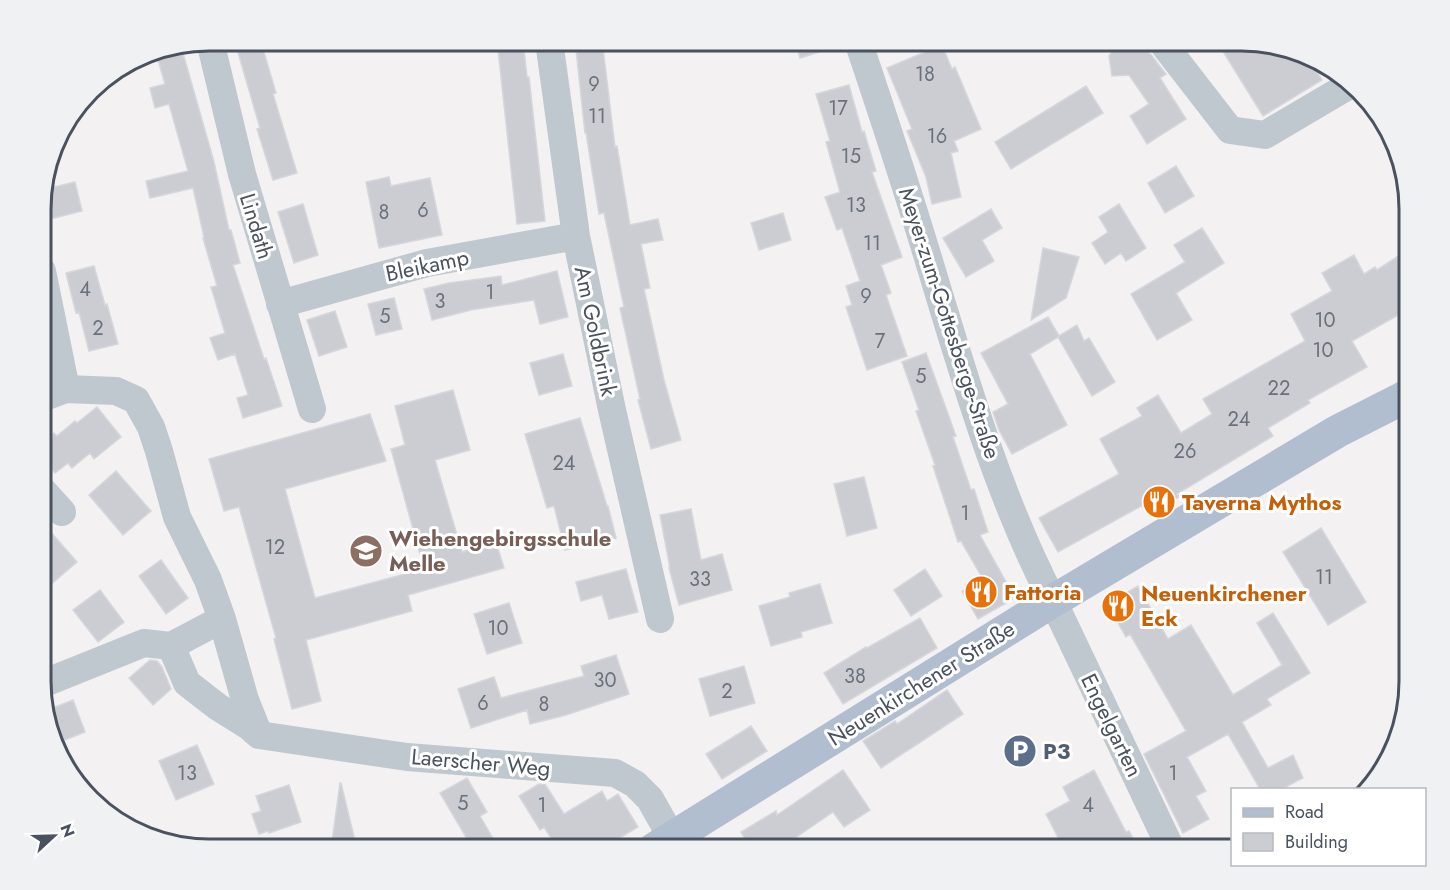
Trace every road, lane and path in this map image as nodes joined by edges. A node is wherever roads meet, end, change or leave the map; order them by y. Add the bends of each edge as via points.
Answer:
1 (213, 51) edge
2 (551, 51) edge
3 (862, 51) edge
4 (1169, 51) edge
5 (1343, 89) edge
6 (576, 236) junction
7 (280, 303) junction
8 (51, 363) edge
9 (54, 394) edge
10 (1399, 399) edge
11 (312, 409) dead end
12 (51, 500) edge
13 (62, 512) dead end
14 (1053, 601) junction
15 (222, 619) junction
16 (660, 619) dead end
17 (171, 646) junction
18 (51, 680) edge
19 (259, 735) junction
20 (662, 839) edge
21 (669, 839) edge
22 (1166, 839) edge

1 - 7 street, Lindath via 242,174
2 - 6 street, Am Goldbrink
3 - 14 street, Meyer-zum-Gottesberge-Straße via 995,468 1034,566
4 - 5 street via 1230,130 1265,135
6 - 7 street, Bleikamp via 427,263
6 - 16 street, Am Goldbrink
7 - 11 street, Lindath
8 - 9 street
9 - 15 street via 117,391 136,400 151,427 177,517
10 - 14 main road, Neuenkirchener Straße via 1328,437
12 - 13 street
14 - 21 main road, Neuenkirchener Straße
14 - 22 street, Engelgarten
15 - 17 street
15 - 19 street via 244,700
17 - 18 street via 144,643
17 - 19 street, Laerscher Weg via 187,682
19 - 20 street, Laerscher Weg via 407,757 615,773 635,784 650,799

